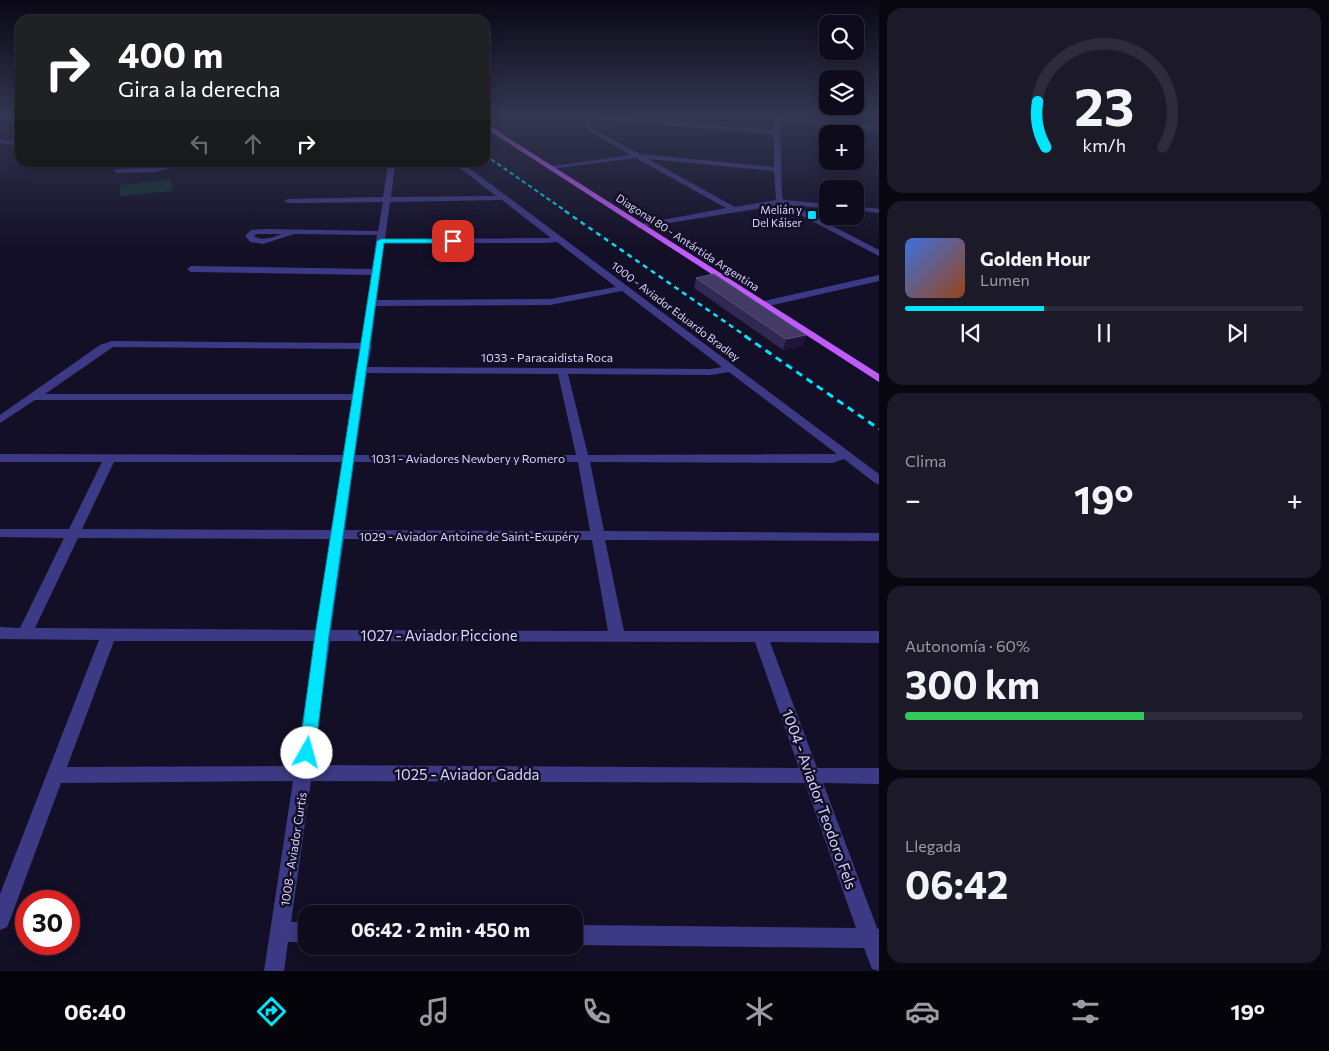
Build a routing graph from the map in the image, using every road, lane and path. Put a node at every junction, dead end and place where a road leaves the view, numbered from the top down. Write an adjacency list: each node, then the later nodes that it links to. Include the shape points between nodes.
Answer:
1 (538, 159): 9 (main road, Diagonal 80 - Antártida Argentina)
2 (613, 159): 9 (street)
3 (642, 159): 17 (street)
4 (672, 159): 10 (street)
5 (777, 159): 10 (street)
6 (170, 167): 11 (street)
7 (391, 167): 13 (street, 1008 - Aviador Curtis)
8 (462, 167): 12 (street, 1000 - Aviador Eduardo Bradley)
9 (552, 168): 20 (main road, Diagonal 80 - Antártida Argentina)
10 (777, 169): 15 (street)
11 (117, 171)
12 (504, 198): 13 (street); 23 (street, 1000 - Aviador Eduardo Bradley)
13 (387, 200): 14 (street); 22 (street, 1008 - Aviador Curtis)
14 (288, 201)
15 (781, 202): 16 (street); 17 (street); 24 (street)
16 (819, 205)
17 (733, 209): 20 (street)
18 (864, 209): 19 (street)
19 (879, 211)
20 (641, 226): 30 (main road, Diagonal 80 - Antártida Argentina)
21 (291, 233): 22 (street)
22 (381, 237): 23 (street); 26 (street, 1008 - Aviador Curtis)
23 (559, 239): 28 (street, 1000 - Aviador Eduardo Bradley)
24 (879, 253)
25 (191, 269): 26 (street)
26 (377, 272): 29 (street, 1008 - Aviador Curtis)
27 (879, 278): 30 (street)
28 (625, 288): 29 (street, via 544,303); 32 (street, 1000 - Aviador Eduardo Bradley)
29 (373, 303): 31 (street, 1008 - Aviador Curtis)
30 (764, 304): 35 (main road, Diagonal 80 - Antártida Argentina)
31 (366, 346): 33 (street, 1008 - Aviador Curtis); 36 (street, via 112,344)
32 (731, 368): 34 (street, 1033 - Paracaidista Roca, via 711,372); 39 (street, 1000 - Aviador Eduardo Bradley)
33 (363, 370): 34 (street, 1033 - Paracaidista Roca); 37 (street, 1008 - Aviador Curtis)
34 (562, 371): 43 (street)
35 (879, 379)
36 (34, 397): 37 (street); 38 (street)
37 (359, 397): 42 (street, 1008 - Aviador Curtis)
38 (0, 420)
39 (846, 455): 43 (street, 1031 - Aviadores Newbery y Romero, via 833,459); 44 (street, 1000 - Aviador Eduardo Bradley)
40 (110, 457): 41 (street, 1031 - Aviadores Newbery y Romero); 42 (street, 1031 - Aviadores Newbery y Romero); 46 (street)
41 (0, 458)
42 (350, 458): 43 (street, 1031 - Aviadores Newbery y Romero); 47 (street, 1008 - Aviador Curtis)
43 (584, 458): 48 (street)
44 (879, 480)
45 (0, 533): 46 (street, 1029 - Aviador Antoine de Saint-Exupéry)
46 (72, 534): 47 (street, 1029 - Aviador Antoine de Saint-Exupéry); 51 (street)
47 (338, 535): 48 (street, 1029 - Aviador Antoine de Saint-Exupéry); 53 (street, 1008 - Aviador Curtis)
48 (598, 537): 49 (street, 1029 - Aviador Antoine de Saint-Exupéry); 54 (street)
49 (879, 537)
50 (0, 633): 51 (street, 1027 - Aviador Piccione)
51 (24, 633): 52 (street, 1027 - Aviador Piccione)
52 (109, 635): 53 (street, 1027 - Aviador Piccione); 58 (street)
53 (322, 635): 54 (street, 1027 - Aviador Piccione); 57 (street, 1008 - Aviador Curtis)
54 (616, 636): 55 (street, 1027 - Aviador Piccione)
55 (760, 636): 56 (street, 1027 - Aviador Piccione); 59 (street, 1004 - Aviador Teodoro Fels)
56 (879, 637)
57 (304, 773): 58 (street, 1025 - Aviador Gadda); 59 (street, 1025 - Aviador Gadda); 62 (street, 1008 - Aviador Curtis)
58 (55, 775): 61 (street)
59 (812, 776): 60 (street, 1025 - Aviador Gadda); 65 (street, 1004 - Aviador Teodoro Fels)
60 (879, 776)
61 (0, 920)
62 (280, 932): 63 (street); 67 (street, 1008 - Aviador Curtis)
63 (298, 932)
64 (583, 935): 65 (street)
65 (875, 938): 66 (street, 1004 - Aviador Teodoro Fels)
66 (879, 962)
67 (274, 971)

